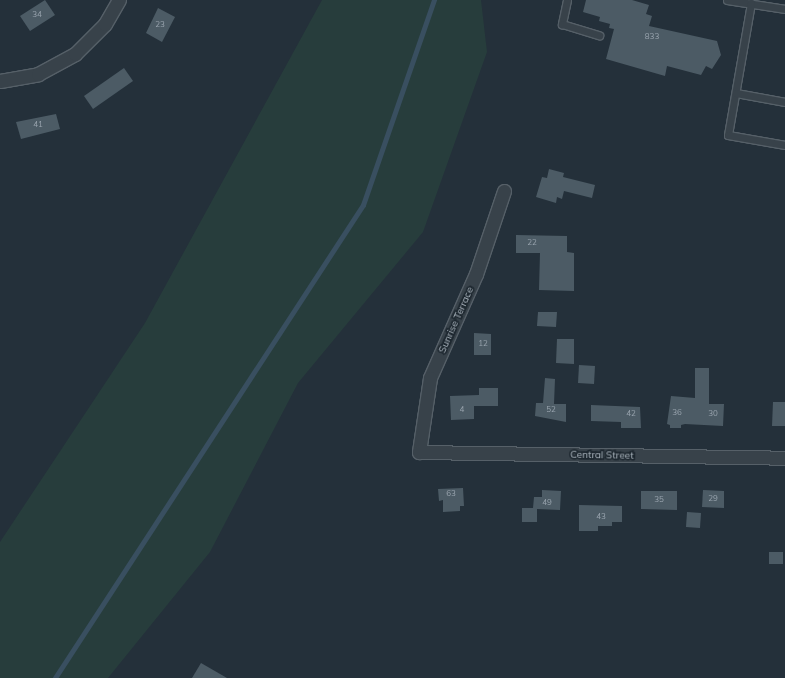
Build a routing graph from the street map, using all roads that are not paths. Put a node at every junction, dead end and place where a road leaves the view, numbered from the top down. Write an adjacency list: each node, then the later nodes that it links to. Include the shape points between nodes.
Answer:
1 (119, 0): 7 (street, via 105,24 75,54 38,74)
2 (567, 0): 6 (lane, via 562,24)
3 (727, 0): 4 (lane)
4 (751, 3): 5 (lane); 8 (lane)
5 (785, 9)
6 (599, 35)
7 (0, 81)
8 (736, 93): 9 (lane); 10 (lane, via 728,135)
9 (785, 102)
10 (785, 145)
11 (504, 191): 12 (street, Sunrise Terrace, via 476,274 430,378)
12 (419, 452): 13 (street, Central Street)
13 (785, 458)

